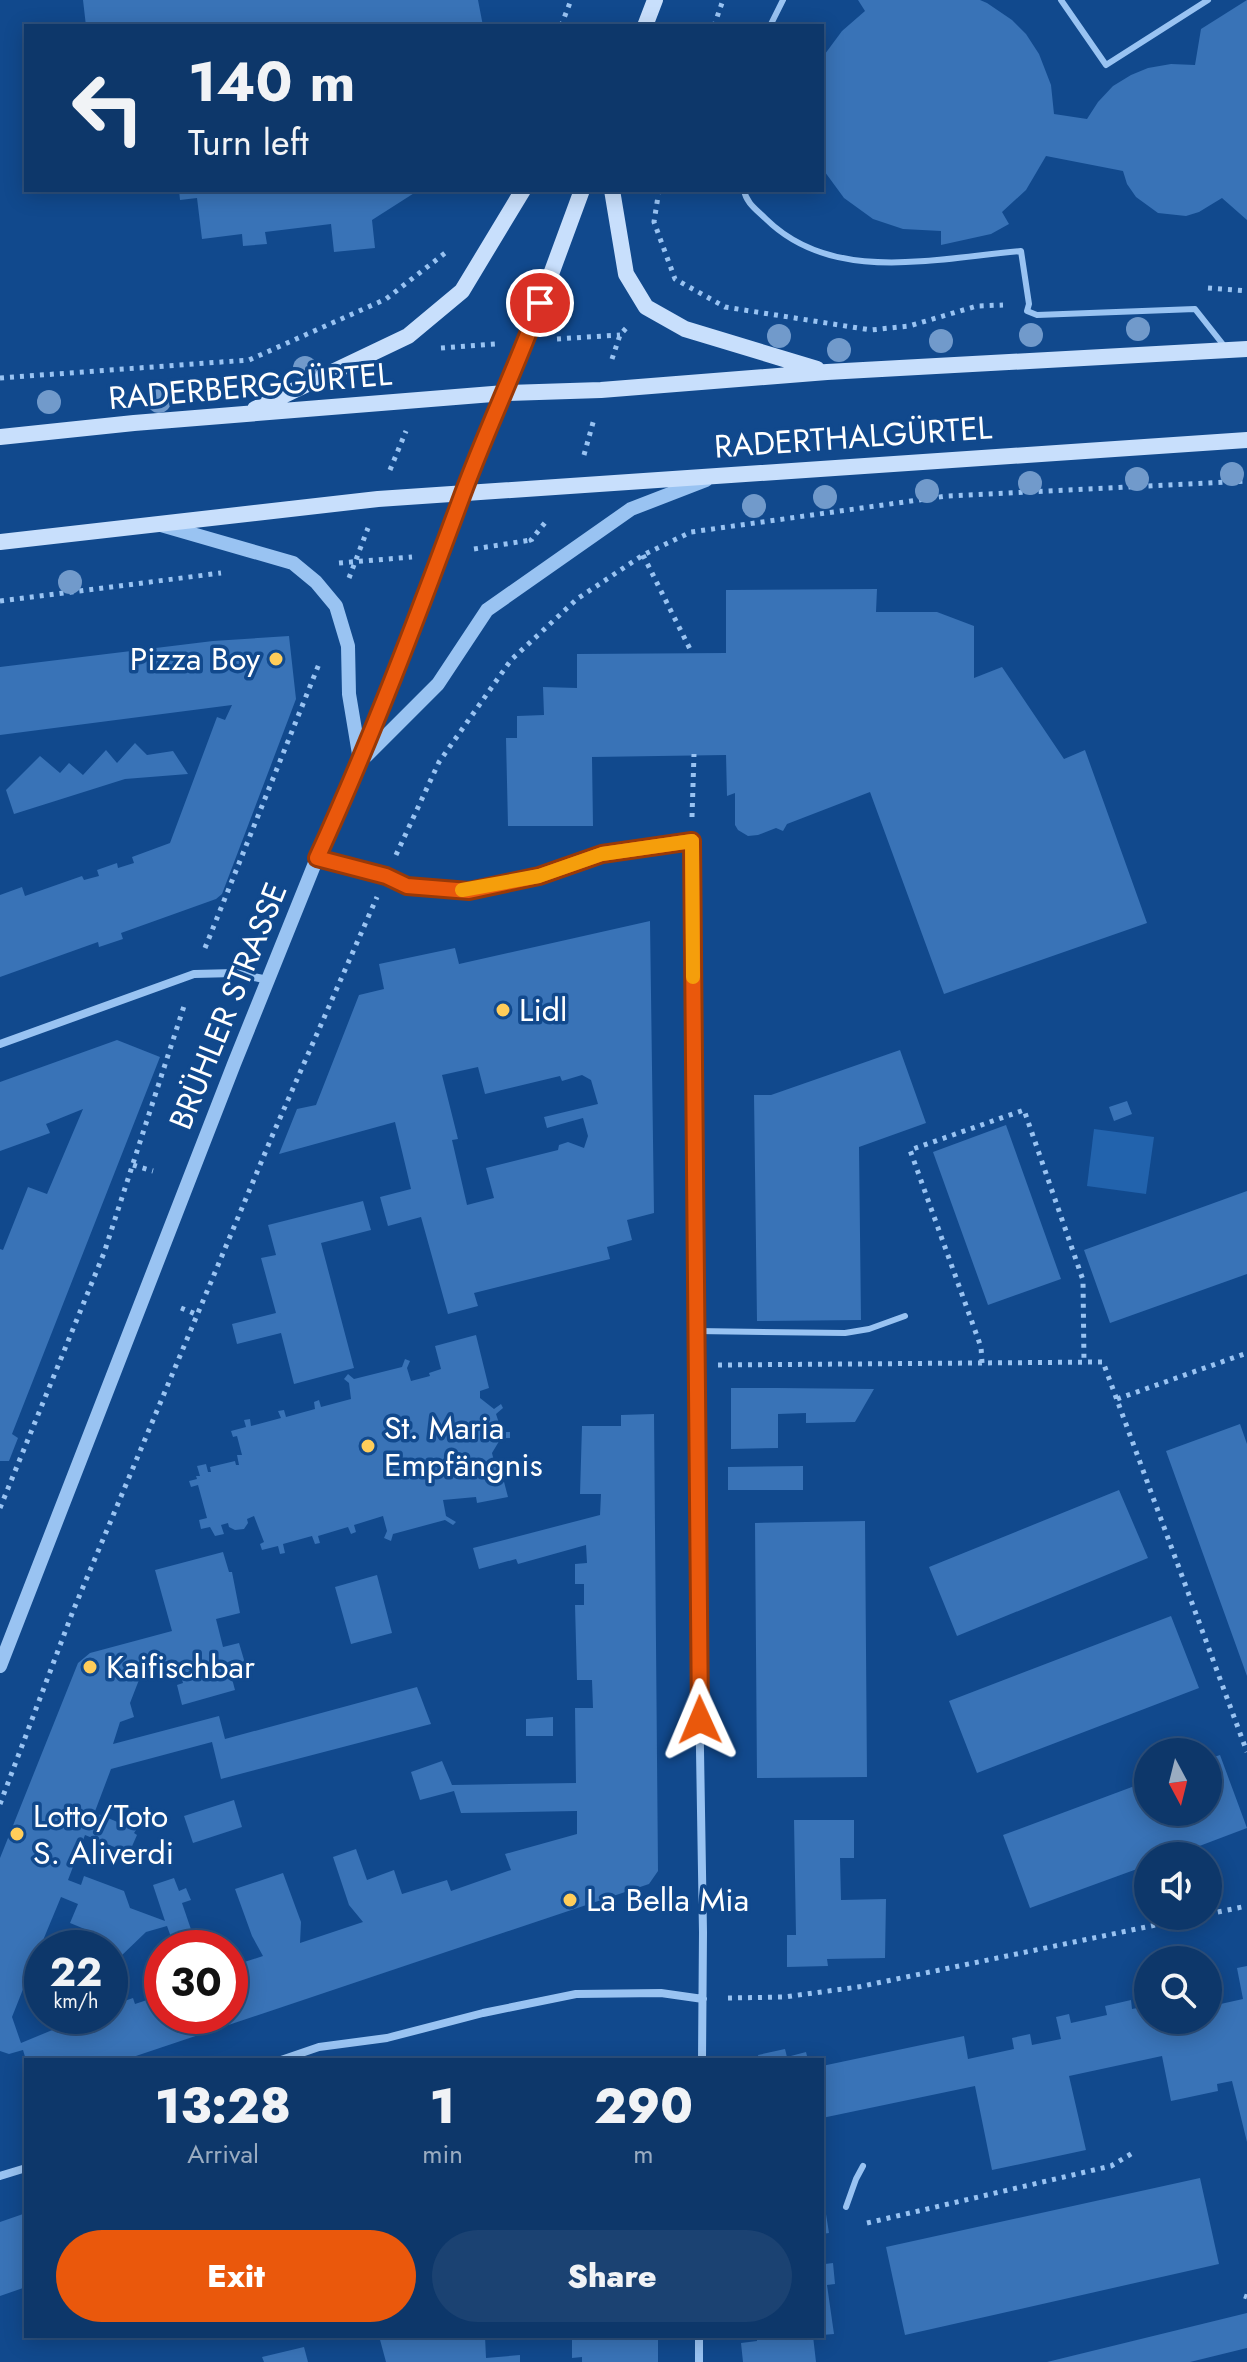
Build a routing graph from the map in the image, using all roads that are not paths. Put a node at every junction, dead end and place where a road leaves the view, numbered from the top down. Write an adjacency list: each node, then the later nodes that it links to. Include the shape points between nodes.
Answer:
1 (655, 0): 5 (main road)
2 (783, 0): 6 (lane)
3 (1061, 0): 4 (lane, via 1106,65)
4 (1208, 0)
5 (646, 24)
6 (771, 24)
7 (522, 192): 15 (main road, via 462,291 408,336)
8 (581, 192): 14 (main road, BRÜHLER STRASSE)
9 (612, 192): 13 (main road, via 626,274 646,307 685,329)
10 (744, 192): 12 (lane, via 780,232 819,253 877,264 1021,251 1027,311 1037,315 1195,309)
11 (1247, 349): 12 (main road, RADERTHALGÜRTEL)
12 (1228, 350): 13 (main road, RADERTHALGÜRTEL)
13 (827, 372): 14 (main road, RADERTHALGÜRTEL)
14 (505, 393): 15 (main road, RADERBERGGÜRTEL); 19 (main road, BRÜHLER STRASSE)
15 (245, 414): 16 (main road, RADERBERGGÜRTEL)
16 (0, 437)
17 (1247, 440): 18 (main road, RADERTHALGÜRTEL)
18 (723, 473): 19 (main road, RADERTHALGÜRTEL); 22 (street, via 631,509 487,610 438,684)
19 (463, 494): 20 (main road); 22 (street, BRÜHLER STRASSE)
20 (156, 524): 21 (main road); 22 (street, via 293,563 316,582 336,606 348,646)
21 (0, 542)
22 (360, 762): 24 (street, BRÜHLER STRASSE)
23 (692, 841): 24 (lane, via 602,854 539,876 469,891 407,886); 28 (street)
24 (317, 858): 25 (street, BRÜHLER STRASSE)
25 (269, 980): 26 (street, via 235,973 194,974); 29 (street, BRÜHLER STRASSE)
26 (0, 1044)
27 (905, 1316): 28 (lane, via 845,1333)
28 (697, 1331): 30 (street)
29 (0, 1666)
30 (703, 1999): 31 (street, via 661,1993 576,1994); 32 (street)
31 (287, 2058)
32 (702, 2058)
33 (863, 2166): 36 (lane)
34 (24, 2169): 35 (street)
35 (0, 2176)
36 (846, 2207)
37 (699, 2338): 38 (street)
38 (699, 2362)

